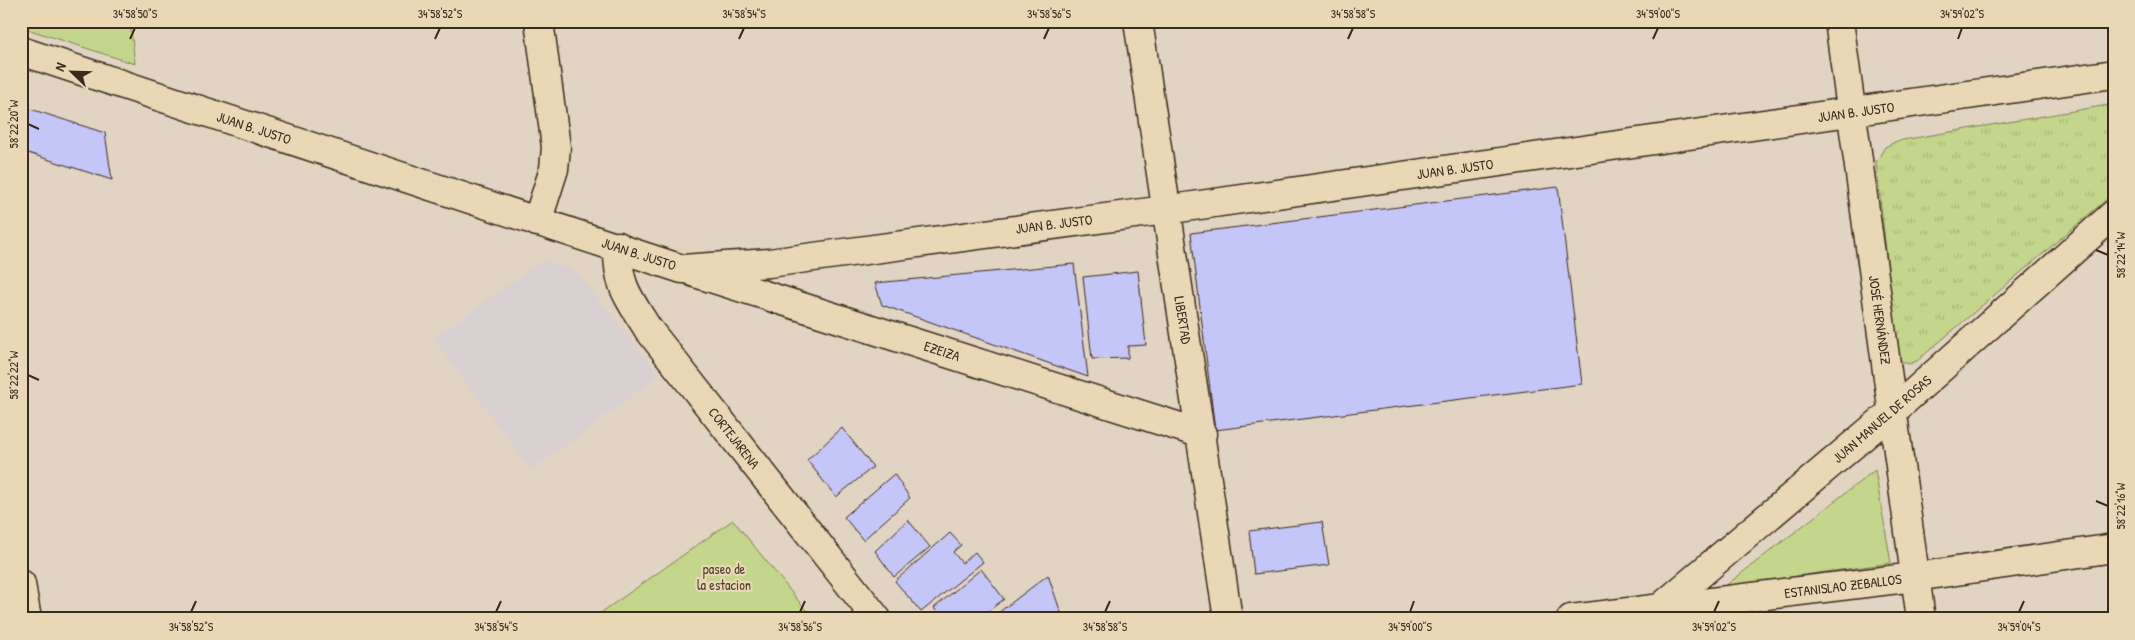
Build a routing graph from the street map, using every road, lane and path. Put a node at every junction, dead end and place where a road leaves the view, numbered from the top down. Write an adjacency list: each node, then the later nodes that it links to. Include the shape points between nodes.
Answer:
1 (538, 21): 9 (street, via 556,147 554,169)
2 (1138, 21): 7 (street, LIBERTAD)
3 (1839, 21): 6 (street, JOSÉ HERNÁNDEZ)
4 (21, 51): 9 (street, JUAN B. JUSTO)
5 (2114, 74): 6 (street, JUAN B. JUSTO)
6 (1852, 113): 7 (street, JUAN B. JUSTO); 12 (street, JOSÉ HERNÁNDEZ)
7 (1165, 210): 11 (street, JUAN B. JUSTO, via 769,263); 13 (street, LIBERTAD)
8 (2114, 214): 12 (street, JUAN MANUEL DE ROSAS)
9 (537, 222): 10 (street, JUAN B. JUSTO)
10 (618, 246): 11 (street, JUAN B. JUSTO); 19 (street, CORTEJARENA, via 622,288 648,329)
11 (682, 269): 13 (street, EZEIZA)
12 (1892, 412): 15 (street, JOSÉ HERNÁNDEZ); 17 (street, JUAN MANUEL DE ROSAS)
13 (1202, 434): 20 (street, LIBERTAD)
14 (2114, 548): 15 (street, ESTANISLAO ZEBALLOS)
15 (1915, 577): 17 (street, ESTANISLAO ZEBALLOS); 22 (street, JOSÉ HERNÁNDEZ)
16 (21, 584): 18 (street)
17 (1652, 614): 21 (street, ESTANISLAO ZEBALLOS)
18 (27, 619)
19 (876, 619)
20 (1228, 619)
21 (1571, 619)
22 (1921, 619)

